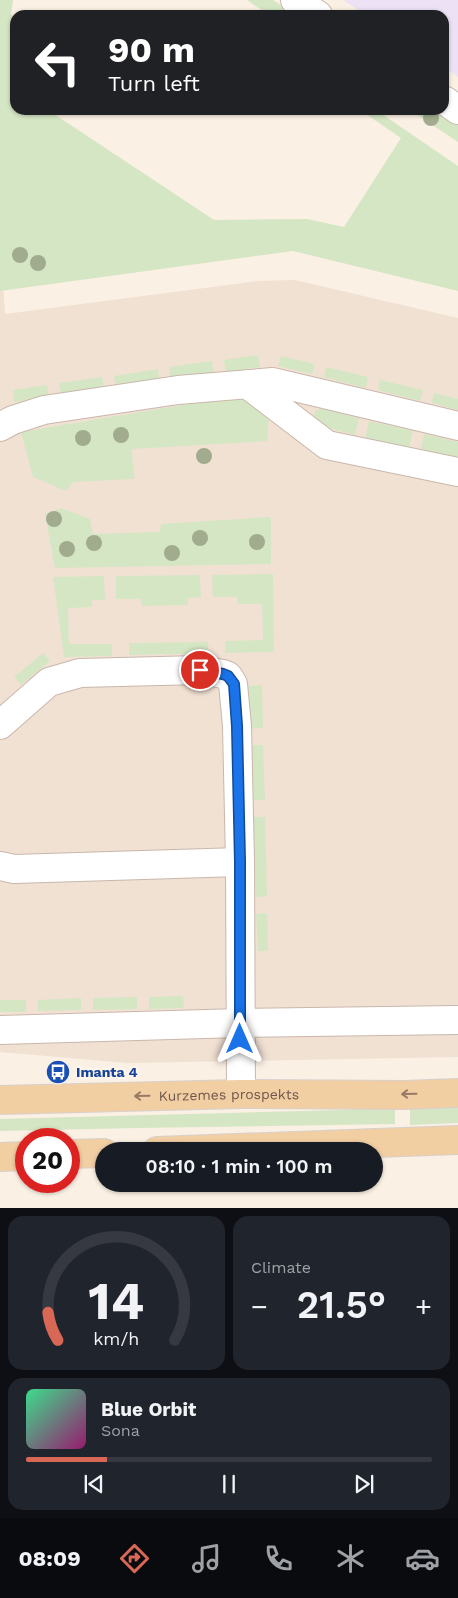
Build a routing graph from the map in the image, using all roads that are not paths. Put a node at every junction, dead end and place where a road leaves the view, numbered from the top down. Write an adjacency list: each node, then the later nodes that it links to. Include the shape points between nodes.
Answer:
1 (296, 0): 2 (street)
2 (311, 10)
3 (247, 384): 4 (street, via 273,382); 5 (street, via 178,390 44,410); 6 (street, via 327,445)
4 (458, 426)
5 (0, 427)
6 (458, 472)
7 (0, 725): 8 (street, via 49,682 80,674 200,670 228,676 234,684 237,726)
8 (240, 862): 9 (street, via 14,869); 11 (street)
9 (0, 866)
10 (458, 1020): 11 (street)
11 (240, 1024): 12 (street); 14 (street)
12 (0, 1030)
13 (458, 1093): 14 (main road, Kurzemes prospekts, one-way to 14)
14 (241, 1094): 16 (main road, Kurzemes prospekts, one-way to 16)
15 (0, 1096): 16 (street)
16 (34, 1098): 17 (main road, Kurzemes prospekts)
17 (0, 1100)
18 (458, 1140): 19 (main road)
19 (383, 1143)
20 (95, 1153): 21 (main road)
21 (80, 1154)
22 (15, 1156): 23 (main road)
23 (0, 1157)

